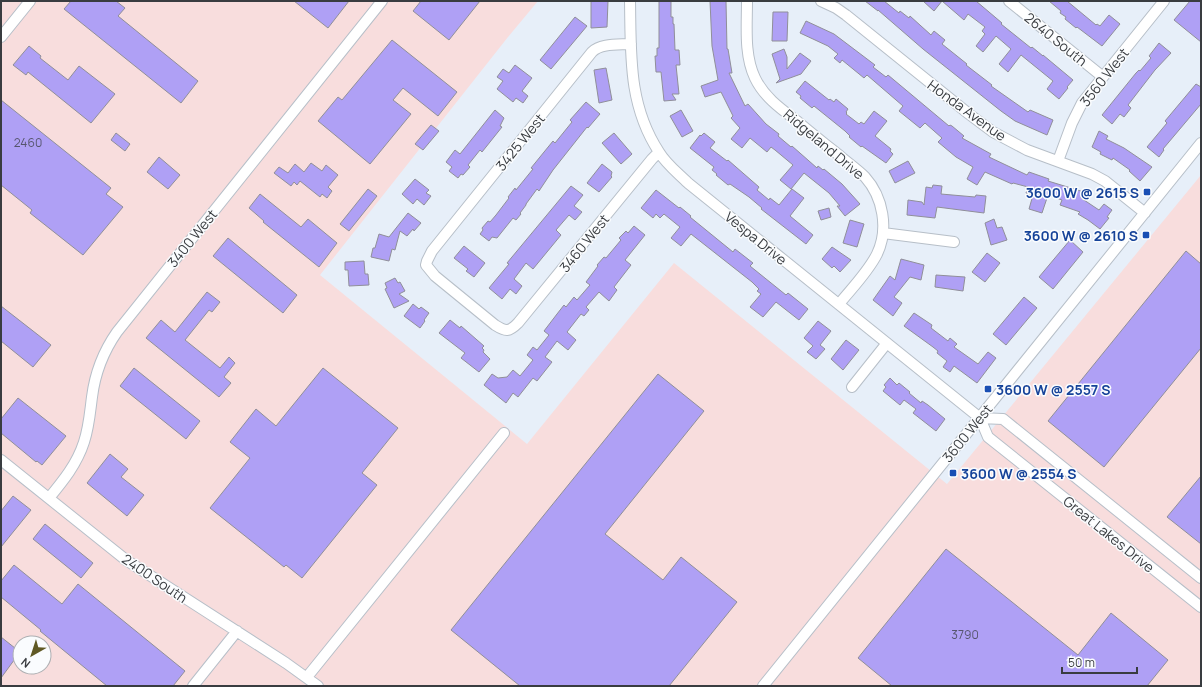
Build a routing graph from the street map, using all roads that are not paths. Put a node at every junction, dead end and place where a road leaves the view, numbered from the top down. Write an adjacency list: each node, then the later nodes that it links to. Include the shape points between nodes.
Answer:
1 (30, 1): 8 (street)
2 (382, 1): 24 (street, 3400 West, via 116,332 99,366 84,442 73,466)
3 (630, 1): 9 (street, Vespa Drive)
4 (747, 1): 15 (street, Ridgeland Drive, via 749,62 756,80 776,104 866,178 881,207)
5 (821, 1): 13 (street, Honda Avenue, via 846,15 993,132 1028,150)
6 (1009, 1): 10 (street, 2640 South)
7 (1164, 1): 10 (street, 3560 West)
8 (1, 37)
9 (631, 44): 12 (street, Vespa Drive, via 632,75 637,104); 18 (street, 3425 West, via 604,46 592,52 432,251 427,261 426,265 435,276 496,325)
10 (1103, 77): 13 (street, 3560 West, via 1076,113)
11 (1201, 143): 14 (street, 3600 West)
12 (659, 152): 17 (street, Vespa Drive, via 670,167 688,183); 18 (street, 3460 West, via 518,323)
13 (1058, 161): 14 (street, Honda Avenue, via 1098,177)
14 (1145, 213): 21 (street, 3600 West)
15 (883, 233): 16 (street); 17 (street, Ridgeland Drive, via 878,252 872,262)
16 (954, 242)
17 (839, 304): 19 (street, Vespa Drive)
18 (508, 331)
19 (888, 343): 20 (street); 21 (street, Vespa Drive)
20 (852, 387)
21 (980, 418): 25 (street, Great Lakes Drive, via 1003,419); 26 (street, Great Lakes Drive, via 988,437); 31 (street, 3600 West)
22 (504, 434): 28 (street)
23 (1, 460): 24 (street, 2400 South)
24 (49, 498): 27 (street, 2400 South, via 132,564)
25 (1201, 578)
26 (1201, 608)
27 (237, 631): 28 (street, 2400 South); 29 (street)
28 (307, 678): 30 (street, 2400 South)
29 (193, 686)
30 (318, 686)
31 (763, 686)

